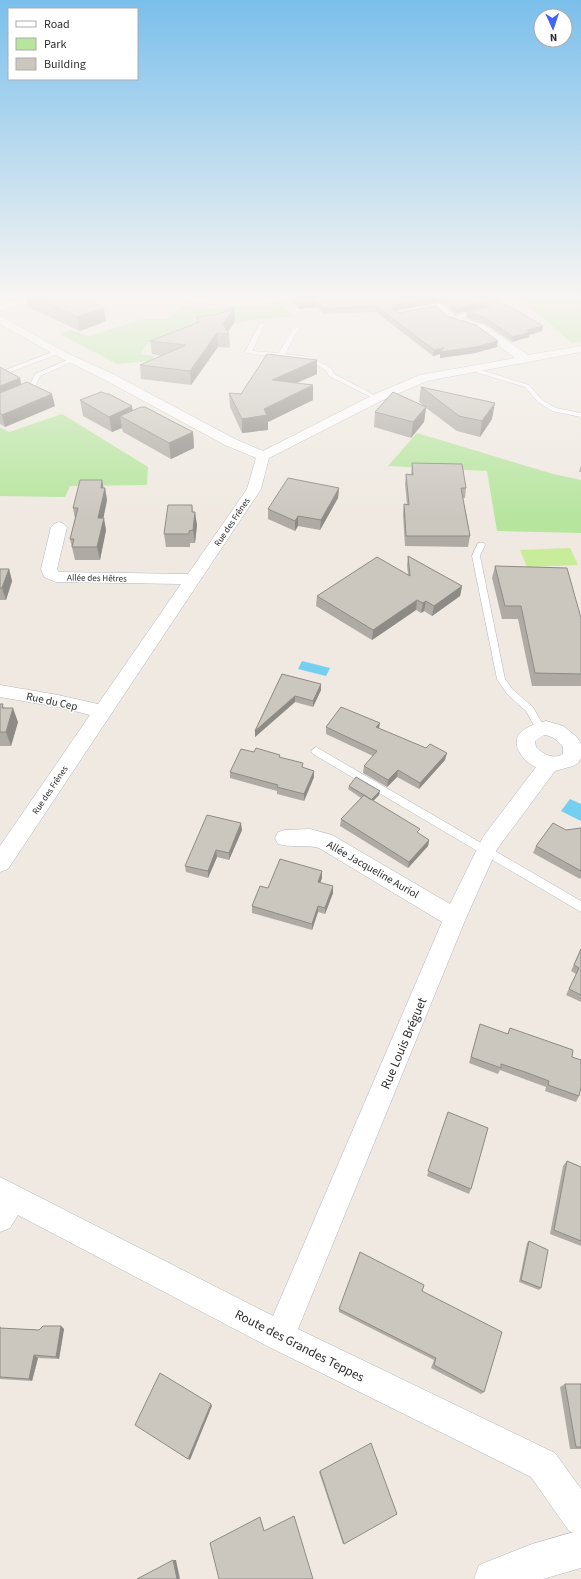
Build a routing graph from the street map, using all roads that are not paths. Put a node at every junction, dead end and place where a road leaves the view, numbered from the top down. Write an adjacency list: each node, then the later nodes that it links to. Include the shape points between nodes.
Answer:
1 (47, 371): 7 (lane, via 37,375 31,390)
2 (95, 371): 9 (street, via 230,442)
3 (329, 371): 6 (lane, via 330,375)
4 (463, 371): 6 (street, via 424,378)
5 (477, 371): 8 (lane, via 527,386 540,401 554,410)
6 (377, 398): 9 (street)
7 (0, 403)
8 (581, 415)
9 (263, 456): 12 (street, Rue des Frênes, via 254,489)
10 (59, 526): 12 (street, Allée des Hêtres, via 48,569 50,574 56,577)
11 (482, 545): 15 (lane, via 476,556 501,679 510,692 530,709)
12 (193, 579): 14 (street, Rue des Frênes)
13 (0, 691): 14 (street, Rue du Cep)
14 (103, 712): 20 (street, Rue des Frênes)
15 (540, 729): 17 (street, via 528,736 525,741 526,747 535,758); 17 (street, via 561,732 574,747 571,757)
16 (316, 751): 19 (lane)
17 (550, 764): 19 (street, Rue Louis Bréguet)
18 (285, 838): 22 (street, Allée Jacqueline Auriol, via 310,837 325,841)
19 (486, 850): 21 (lane); 22 (street, Rue Louis Bréguet)
20 (0, 863)
21 (581, 907)
22 (455, 918): 24 (street, Rue Louis Bréguet)
23 (4, 1202): 24 (street, Route des Grandes Teppes)
24 (280, 1336): 25 (street, Route des Grandes Teppes, via 543,1465)
25 (581, 1519)
26 (581, 1549): 27 (main road, via 532,1563)
27 (493, 1579)

